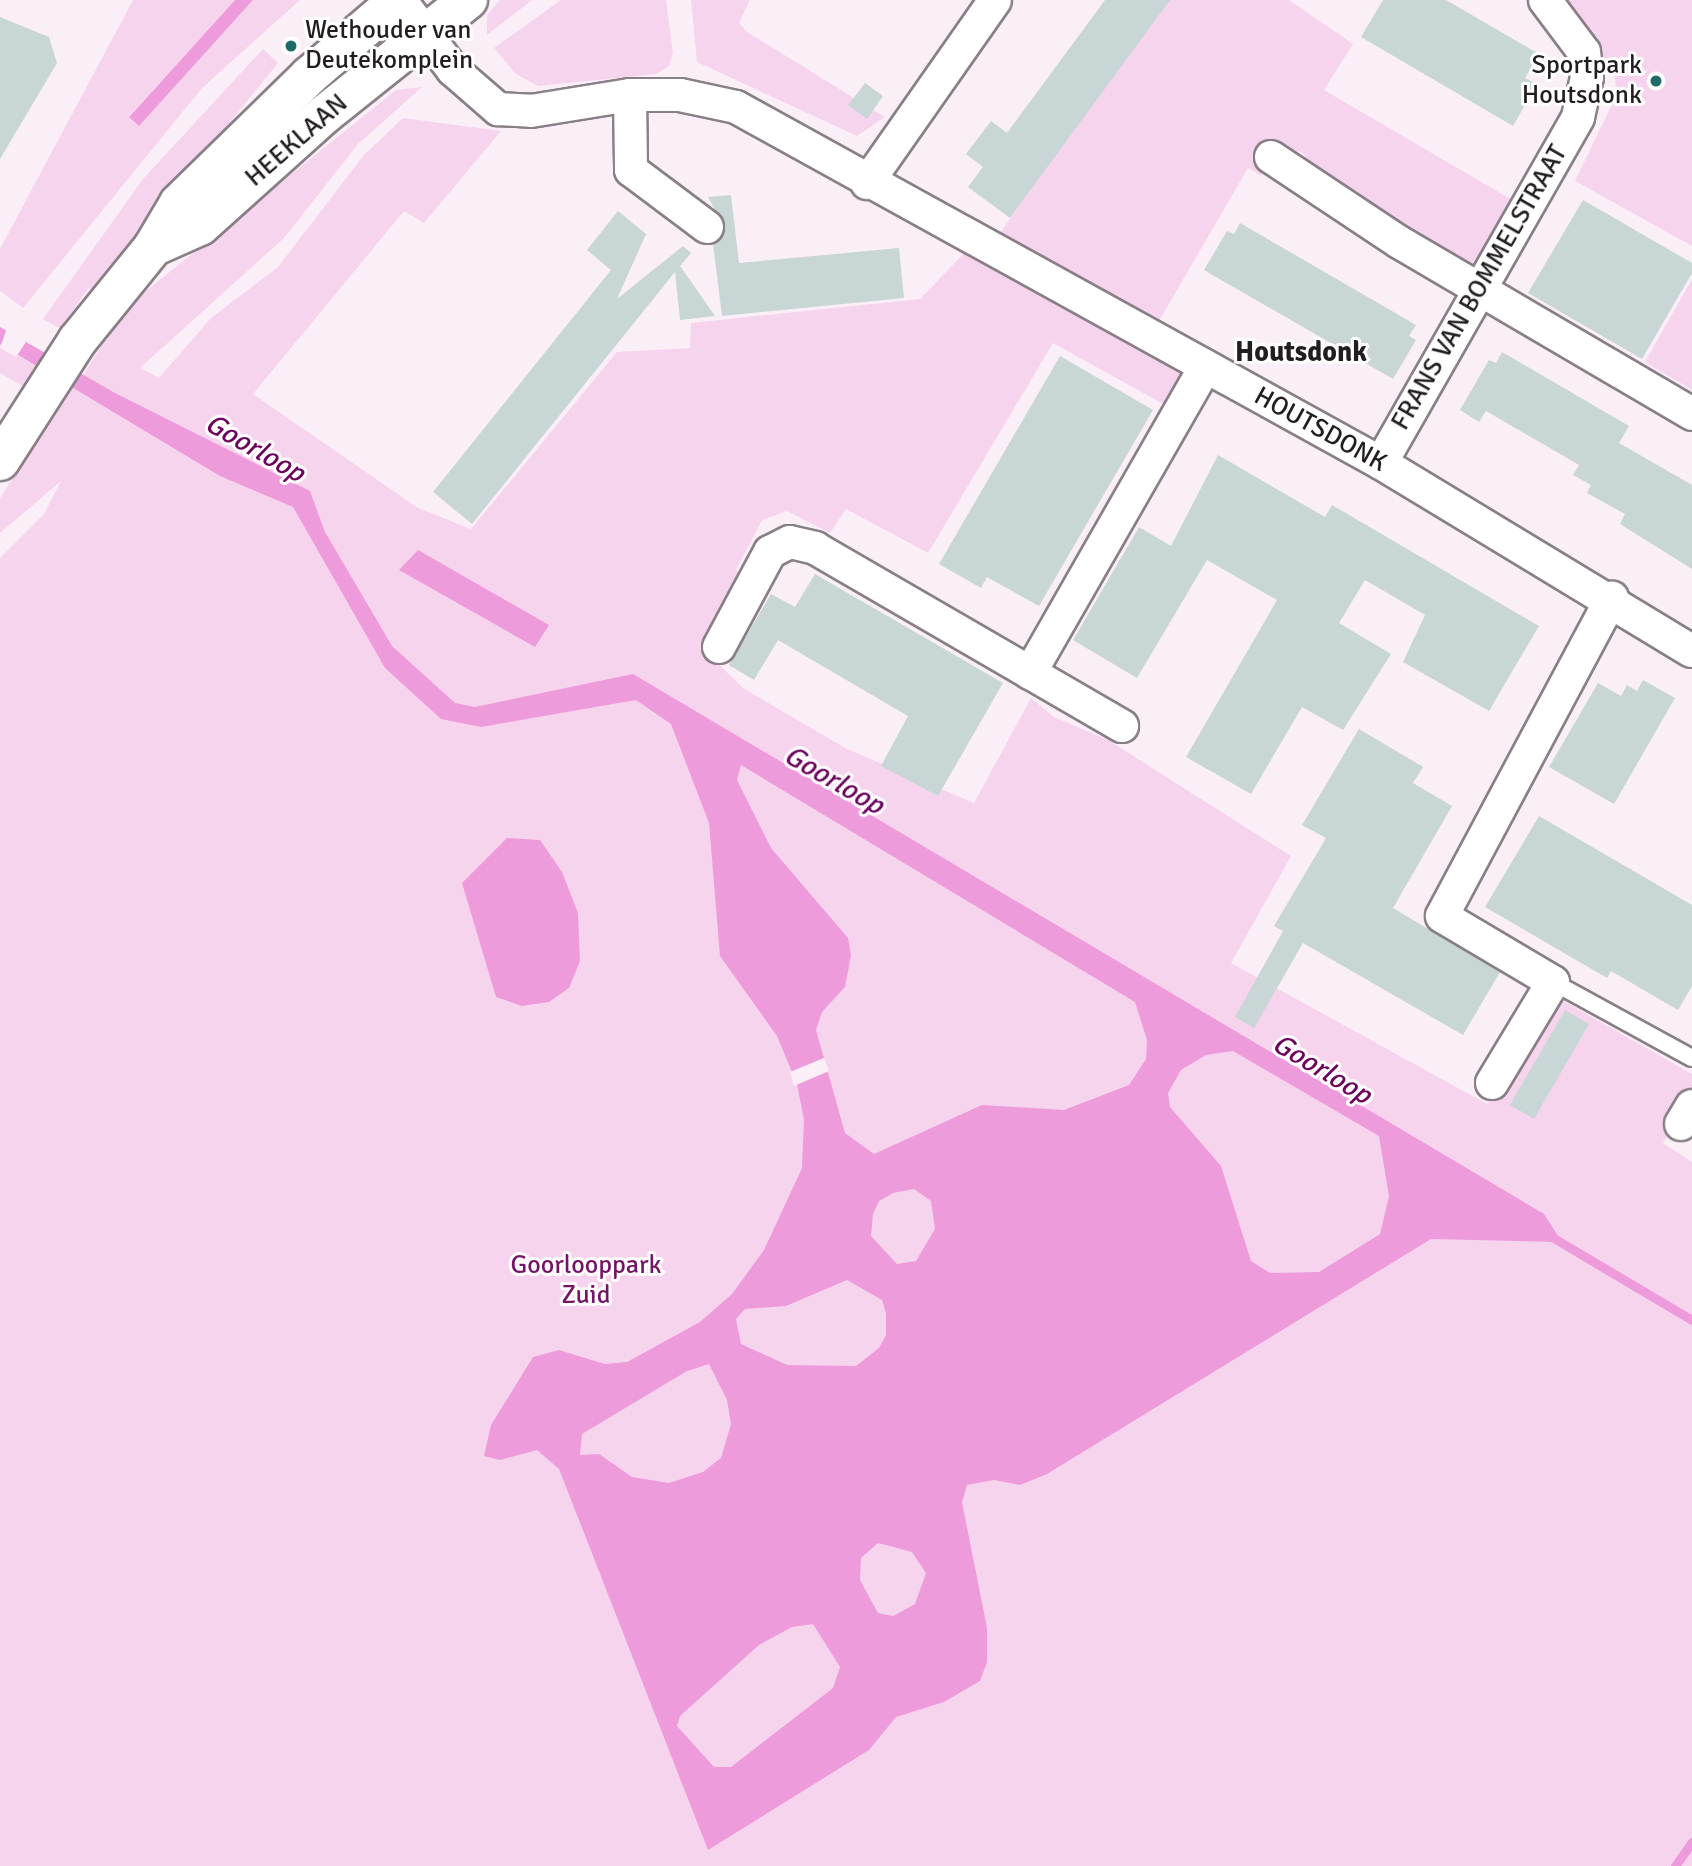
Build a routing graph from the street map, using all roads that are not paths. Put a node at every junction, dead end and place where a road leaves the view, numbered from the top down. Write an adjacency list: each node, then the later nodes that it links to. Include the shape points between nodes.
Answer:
1 (399, 0): 5 (street); 10 (main road, HEEKLAAN, via 309,76 179,203)
2 (468, 0): 5 (main road, HEEKLAAN)
3 (995, 0): 8 (street)
4 (1545, 0): 11 (street, FRANS VAN BOMMELSTRAAT, via 1584,52 1587,77 1578,117)
5 (430, 34): 6 (street, via 453,70 498,108 531,111); 10 (main road, HEEKLAAN, via 325,114 200,226)
6 (630, 95): 8 (street, via 680,95 736,107); 9 (street, via 631,170)
7 (1271, 157): 11 (street, via 1399,242)
8 (867, 183): 12 (street, HOUTSDONK)
9 (707, 227)
10 (153, 247): 14 (main road, HEEKLAAN, via 77,341)
11 (1481, 287): 13 (street); 15 (street, FRANS VAN BOMMELSTRAAT)
12 (1205, 368): 15 (street, HOUTSDONK); 19 (street)
13 (1692, 414)
14 (0, 461)
15 (1381, 463): 16 (street, HOUTSDONK)
16 (1612, 598): 18 (street, HOUTSDONK); 21 (street, via 1442,916)
17 (719, 647): 19 (street, via 770,552 790,542 815,548)
18 (1692, 651)
19 (1030, 673): 20 (street)
20 (1122, 726)
21 (1553, 982): 22 (lane); 23 (street)
22 (1692, 1058)
23 (1492, 1083)

